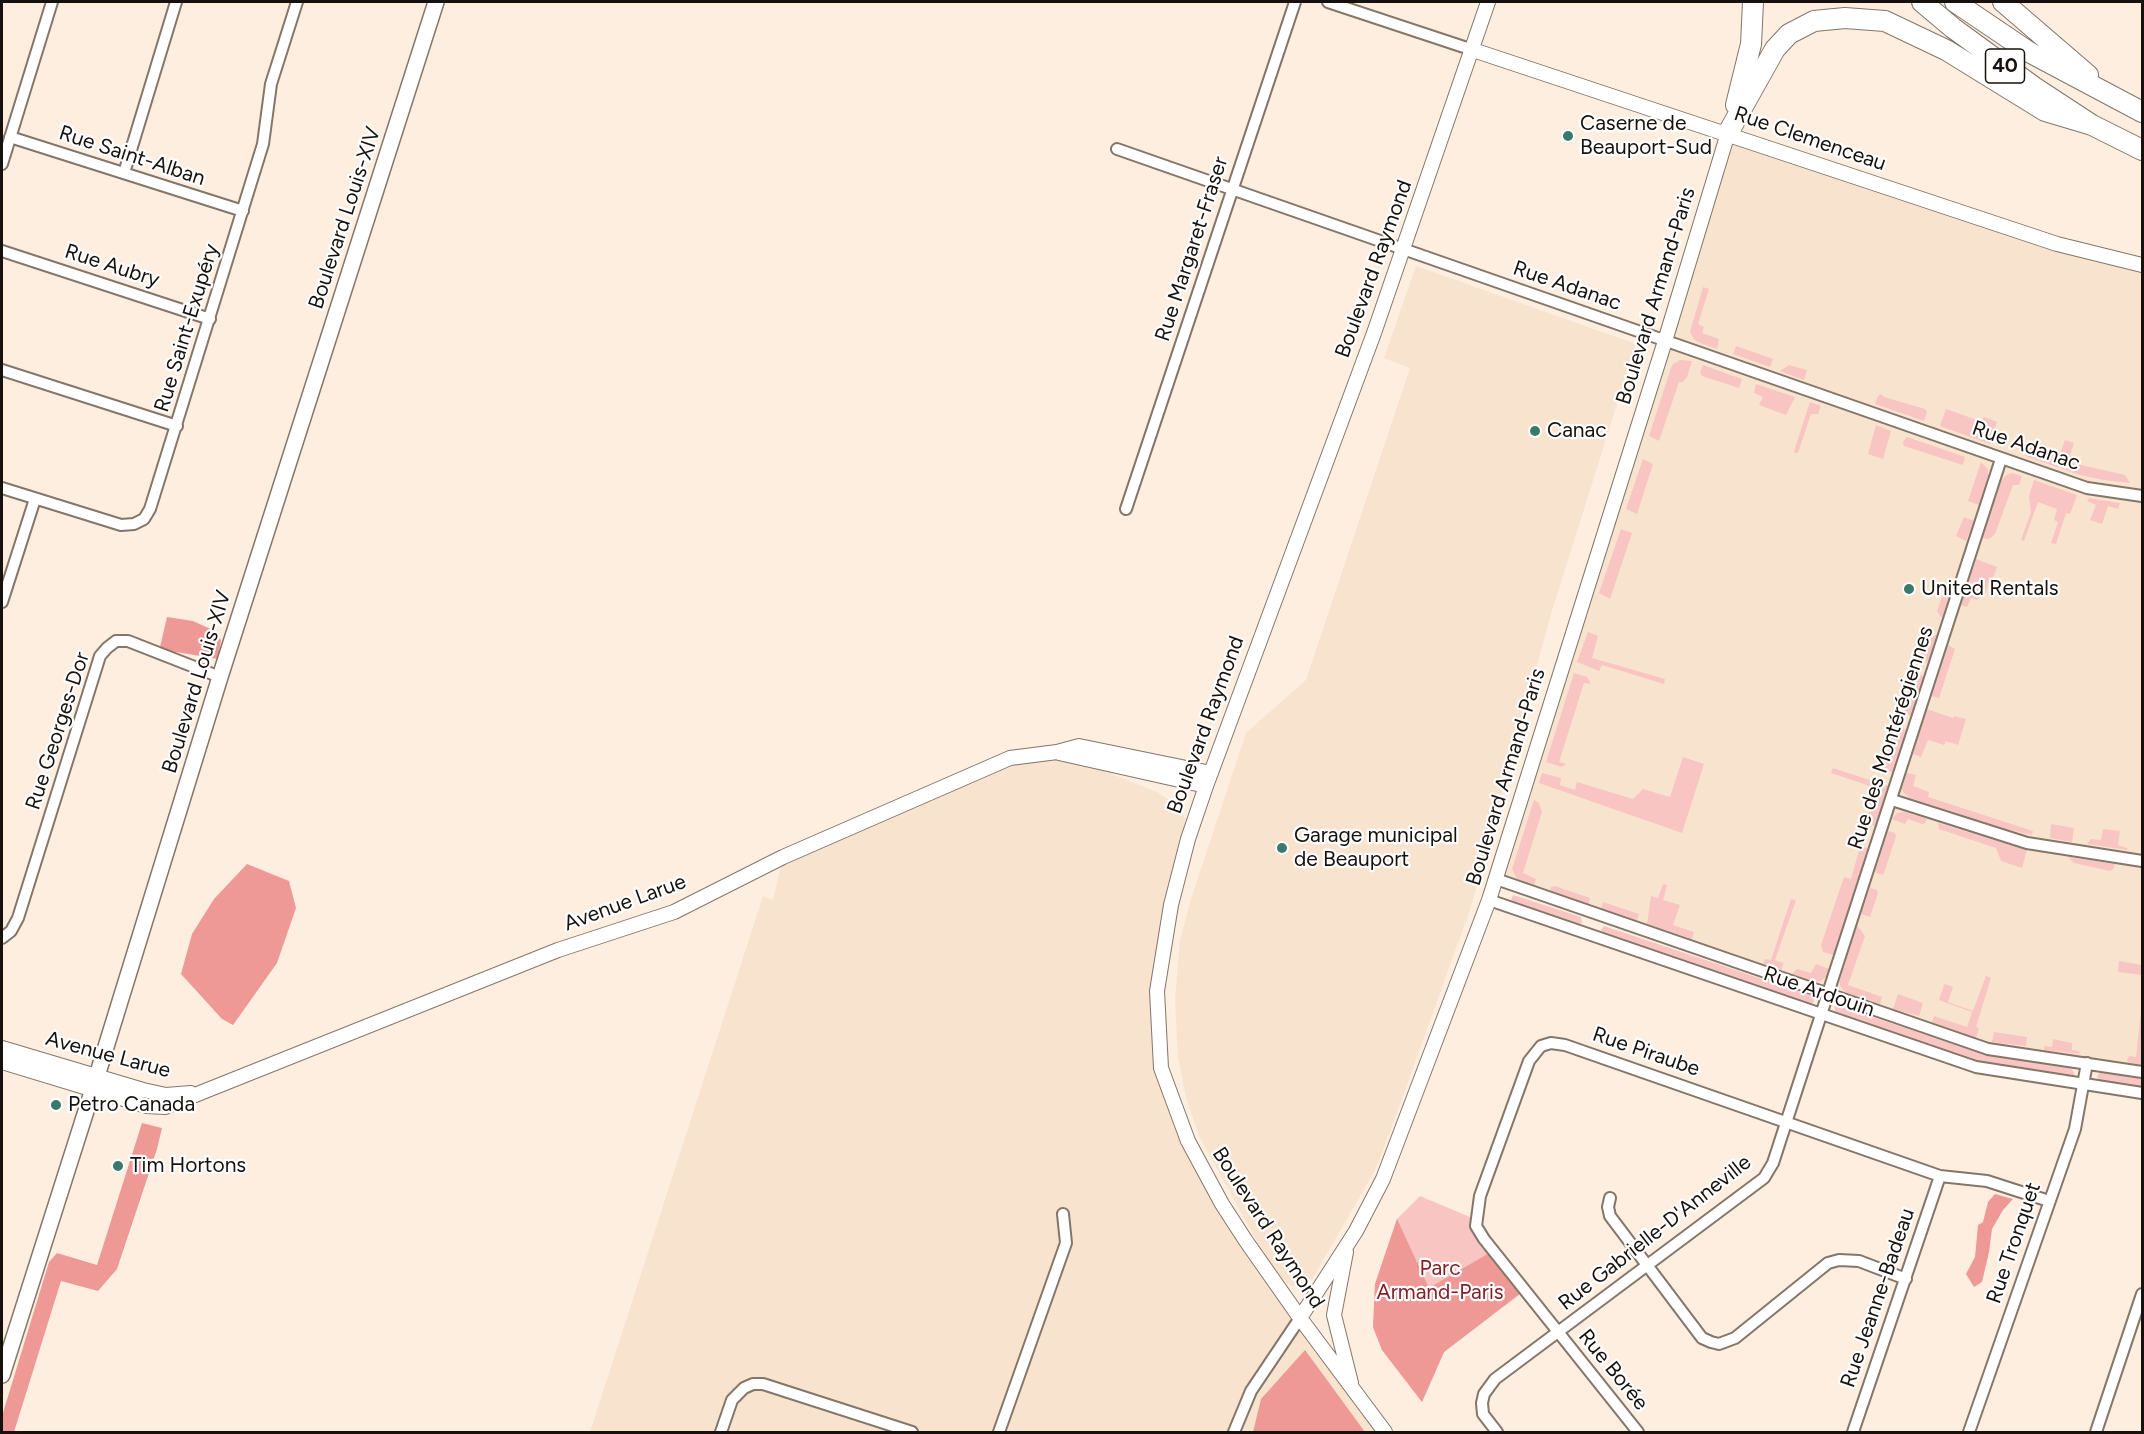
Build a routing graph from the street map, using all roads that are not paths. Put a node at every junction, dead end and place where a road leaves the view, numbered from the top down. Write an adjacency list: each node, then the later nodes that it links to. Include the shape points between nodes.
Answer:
1 (52, 2): 17 (street)
2 (176, 2): 21 (street)
3 (297, 2): 23 (street, Rue Saint-Exupéry, via 270,84 263,144)
4 (436, 2): 37 (main road, Boulevard Louis-XIV)
5 (1295, 2): 22 (street, Rue Margaret-Fraser)
6 (1328, 2): 12 (street, Rue Clemenceau)
7 (1488, 2): 12 (street, Boulevard Raymond)
8 (1753, 2): 16 (highway, via 1751,44)
9 (1922, 2): 15 (highway, 40, via 2034,87)
10 (1955, 2): 13 (highway, 40, via 2029,52)
11 (2002, 2): 13 (highway)
12 (1473, 50): 16 (street, Rue Clemenceau); 24 (street, Boulevard Raymond)
13 (2119, 102): 14 (highway, 40)
14 (2142, 112)
15 (2092, 125): 16 (highway, via 2046,111 1946,50 1885,21 1845,18 1814,21 1789,34 1775,48); 19 (highway, 40)
16 (1728, 133): 26 (street, Rue Clemenceau, via 2057,244); 28 (street, Boulevard Armand-Paris)
17 (10, 137): 20 (street); 21 (street, Rue Saint-Alban)
18 (1117, 149): 22 (street, Rue Adanac)
19 (2142, 150)
20 (2, 164)
21 (124, 173): 23 (street, Rue Saint-Alban)
22 (1232, 189): 24 (street, Rue Adanac); 35 (street, Rue Margaret-Fraser)
23 (243, 211): 27 (street, Rue Saint-Exupéry)
24 (1404, 250): 28 (street, Rue Adanac); 39 (street, Boulevard Raymond)
25 (2, 251): 27 (street, Rue Aubry)
26 (2142, 265)
27 (210, 319): 30 (street, Rue Saint-Exupéry)
28 (1665, 341): 31 (street, Rue Adanac); 43 (street, Boulevard Armand-Paris)
29 (2, 370): 30 (street)
30 (177, 426): 34 (street, Rue Saint-Exupéry, via 144,519 122,525)
31 (2001, 459): 33 (street, Rue Adanac, via 2087,488); 41 (street, Rue des Montérégiennes)
32 (2, 488): 34 (street, Rue Saint-Exupéry)
33 (2142, 496)
34 (35, 499): 36 (street)
35 (1126, 509)
36 (2, 602)
37 (220, 677): 45 (street, Rue Georges-Dor, via 128,640 116,641 100,656 18,918); 52 (main road, Boulevard Louis-XIV)
38 (1057, 752): 39 (street, Avenue Larue, via 1079,746); 40 (street, Avenue Larue); 52 (street, Avenue Larue, via 1010,758 783,857 674,912 558,950 205,1092 166,1095)
39 (1210, 773): 40 (street, Boulevard Raymond)
40 (1206, 786): 64 (street, Boulevard Raymond, via 1169,915 1157,991 1161,1068 1188,1141 1246,1241)
41 (1892, 801): 42 (street, via 2027,843); 46 (street, Rue des Montérégiennes)
42 (2142, 861)
43 (1496, 879): 44 (street, Boulevard Armand-Paris); 46 (street, Rue Ardouin)
44 (1489, 900): 47 (street, Rue Ardouin); 60 (street, Boulevard Armand-Paris, via 1394,1153)
45 (2, 938)
46 (1828, 994): 47 (street, Rue Gabrielle-D'Anneville); 50 (street, Rue Ardouin, via 1988,1049)
47 (1822, 1014): 53 (street, Rue Ardouin, via 1976,1067); 55 (street, Rue Gabrielle-D'Anneville)
48 (2, 1048): 52 (street, Avenue Larue)
49 (2, 1062): 52 (street, Avenue Larue)
50 (2086, 1064): 51 (street, Rue Ardouin); 53 (street, Rue Tronquet)
51 (2142, 1072)
52 (95, 1082): 66 (main road, Boulevard Louis-XIV)
53 (2084, 1084): 54 (street, Rue Ardouin); 58 (street, Rue Tronquet, via 2075,1129)
54 (2142, 1093)
55 (1787, 1122): 56 (street, Rue Piraube); 61 (street, Rue Gabrielle-D'Anneville, via 1764,1178); 65 (street, Rue Piraube, via 1565,1045 1541,1046 1529,1061 1484,1185 1476,1226)
56 (1940, 1176): 58 (street, Rue Piraube, via 1987,1181); 62 (street, Rue Jeanne-Badeau)
57 (1610, 1198): 61 (street, via 1610,1216)
58 (2049, 1201): 76 (street, Rue Tronquet)
59 (1063, 1214): 70 (street, via 1066,1244)
60 (1348, 1245): 64 (street, Boulevard Armand-Paris); 67 (street, via 1334,1315)
61 (1647, 1265): 62 (street, via 1702,1338 1719,1344 1735,1338 1828,1263 1859,1261); 65 (street, Rue Gabrielle-D'Anneville)
62 (1906, 1279): 75 (street, Rue Jeanne-Badeau)
63 (2142, 1294): 77 (street)
64 (1300, 1318): 67 (street, Boulevard Raymond); 71 (street, Boulevard Armand-Paris, via 1251,1391)
65 (1558, 1333): 73 (street, Rue Gabrielle-D'Anneville, via 1496,1379 1484,1394 1483,1414); 74 (street, Rue Borée)
66 (2, 1375)
67 (1353, 1391): 72 (street, Boulevard Raymond)
68 (721, 1432): 69 (street, via 732,1400 744,1388 763,1384)
69 (912, 1432)
70 (999, 1432)
71 (1234, 1432)
72 (1385, 1432)
73 (1497, 1432)
74 (1638, 1432)
75 (1852, 1432)
76 (1969, 1432)
77 (2096, 1432)

